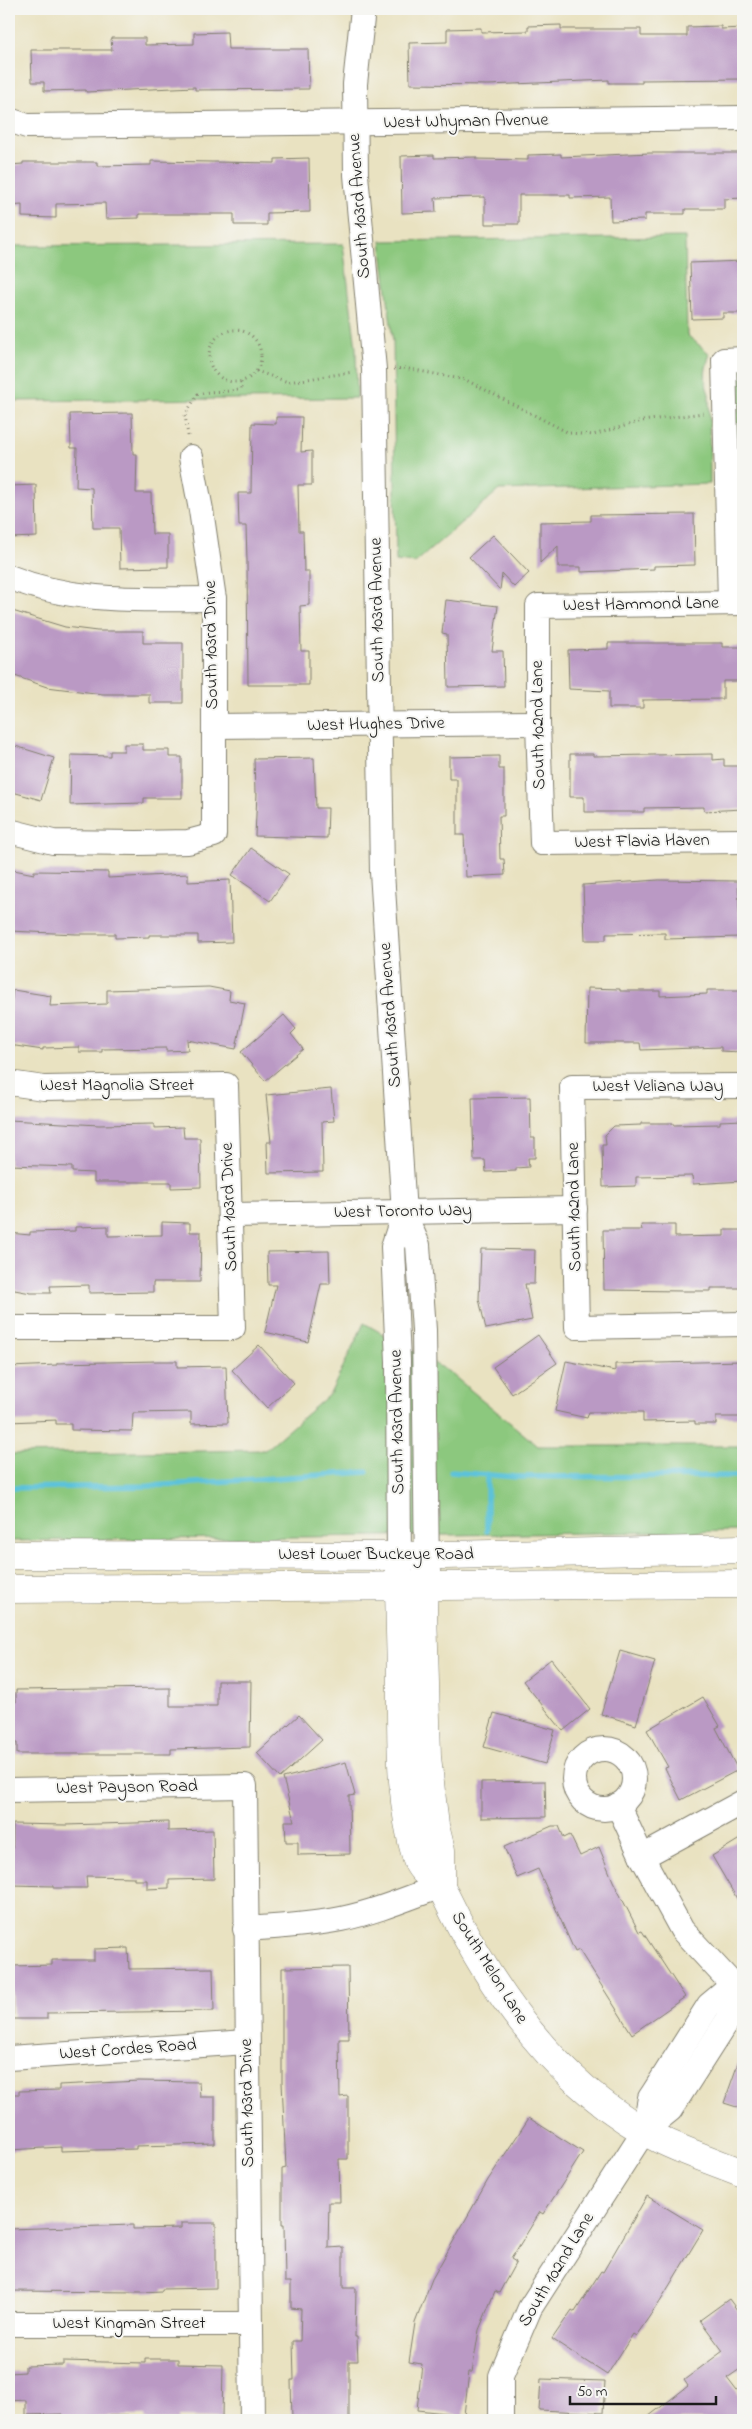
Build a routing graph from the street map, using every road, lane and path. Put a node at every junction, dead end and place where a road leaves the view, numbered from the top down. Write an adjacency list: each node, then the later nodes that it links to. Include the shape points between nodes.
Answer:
1 (363, 9): 4 (street, South 103rd Avenue)
2 (743, 118): 4 (street, West Whyman Avenue)
3 (9, 120): 4 (street, West Whyman Avenue, via 27,126)
4 (354, 123): 6 (street, South 103rd Avenue)
5 (733, 359): 9 (street)
6 (374, 369): 7 (path, via 288,382); 9 (path, via 404,368 466,380 569,433 593,435 642,421 706,412); 16 (street, South 103rd Avenue)
7 (256, 372): 8 (path); 8 (path, via 261,354 256,340 249,333 233,330 218,336 209,352 211,366 225,380)
8 (241, 382): 10 (path, via 241,389 233,392 213,390 198,394 186,416)
9 (725, 414): 13 (street)
10 (191, 456): 12 (street, South 103rd Drive)
11 (9, 577): 12 (street, via 34,587 92,598)
12 (214, 599): 17 (street, South 103rd Drive)
13 (736, 603): 14 (street, West Hammond Lane)
14 (538, 606): 15 (street, South 102nd Lane)
15 (538, 723): 16 (street, West Hughes Drive); 20 (street, South 102nd Lane)
16 (380, 725): 17 (street, West Hughes Drive); 26 (street, South 103rd Avenue, via 382,872)
17 (214, 726): 18 (street, South 103rd Drive, via 214,835 180,842 53,842)
18 (9, 830)
19 (743, 841): 20 (street, West Flavia Haven)
20 (542, 844)
21 (9, 1083): 22 (street, West Magnolia Street, via 44,1088)
22 (226, 1085): 27 (street, South 103rd Drive)
23 (743, 1086): 24 (street, West Veliana Way)
24 (572, 1087): 25 (street, South 102nd Lane)
25 (575, 1209): 26 (street, West Toronto Way); 28 (street, South 102nd Lane, via 577,1327)
26 (404, 1213): 27 (street, West Toronto Way); 32 (street, South 103rd Avenue, via 393,1247)
27 (230, 1216): 29 (street, South 103rd Drive, via 233,1328)
28 (743, 1324)
29 (9, 1328)
30 (743, 1549): 32 (main road, West Lower Buckeye Road)
31 (9, 1555): 32 (main road, West Lower Buckeye Road)
32 (413, 1572): 33 (main road, West Lower Buckeye Road); 34 (main road, West Lower Buckeye Road); 40 (main road, South Melon Lane, via 401,1742 406,1808 417,1863)
33 (743, 1584)
34 (9, 1589)
35 (245, 1786): 36 (street, West Payson Road); 41 (street, South 103rd Drive)
36 (9, 1790)
37 (743, 1802): 39 (street)
38 (618, 1805): 39 (street)
39 (642, 1857): 42 (street, via 682,1930)
40 (441, 1886): 41 (street, via 369,1912 342,1918); 45 (main road, South Melon Lane, via 475,1952 521,2022 576,2081 611,2111)
41 (245, 1929): 43 (street, South 103rd Drive)
42 (738, 1988): 45 (street, South 102nd Lane, via 729,2018 670,2110)
43 (247, 2042): 44 (street, West Cordes Road); 48 (street, South 103rd Drive)
44 (9, 2058)
45 (644, 2131): 46 (main road, South Melon Lane); 50 (street, South 102nd Lane, via 530,2308 502,2376)
46 (743, 2173)
47 (9, 2324): 48 (street, West Kingman Street)
48 (250, 2324): 49 (street, South 103rd Drive)
49 (252, 2420)
50 (502, 2420)

